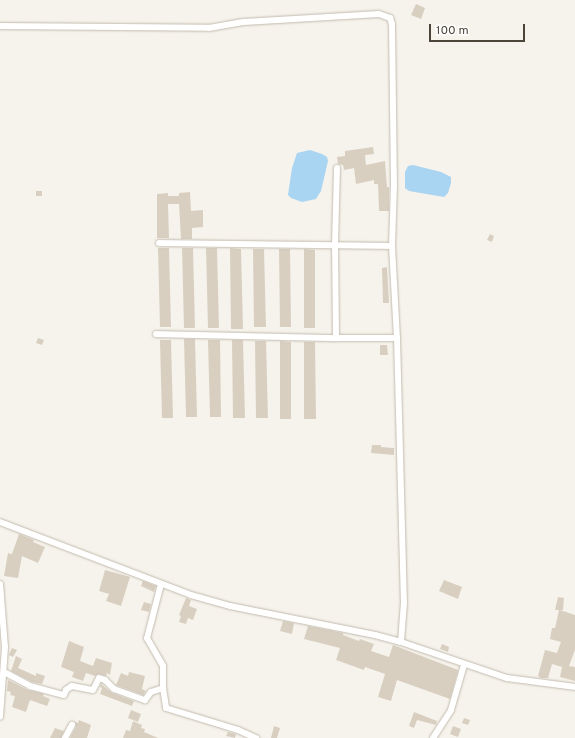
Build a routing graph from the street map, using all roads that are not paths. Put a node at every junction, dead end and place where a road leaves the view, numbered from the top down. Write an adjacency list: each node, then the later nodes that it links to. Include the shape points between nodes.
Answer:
1 (0, 26): 5 (street, via 209,28 244,22 379,14 390,18 394,186)
2 (337, 168): 4 (street)
3 (159, 243): 4 (street)
4 (335, 244): 5 (street); 7 (street)
5 (392, 246): 8 (street)
6 (156, 334): 7 (street)
7 (336, 338): 8 (street)
8 (397, 338): 12 (street, via 404,602)
9 (0, 522): 11 (street)
10 (0, 584): 14 (street, via 5,647)
11 (161, 584): 12 (street, via 230,606); 16 (street, via 147,638 163,666)
12 (401, 642): 13 (street)
13 (464, 665): 15 (street, via 507,678); 21 (street, via 452,710)
14 (4, 672): 16 (street, via 16,677 19,682 64,695 72,686 93,690 99,678 114,689 145,700 151,692); 17 (street)
15 (575, 687)
16 (163, 688): 20 (street, via 166,708)
17 (0, 717)
18 (72, 725): 19 (street)
19 (65, 738)
20 (256, 738)
21 (433, 738)

